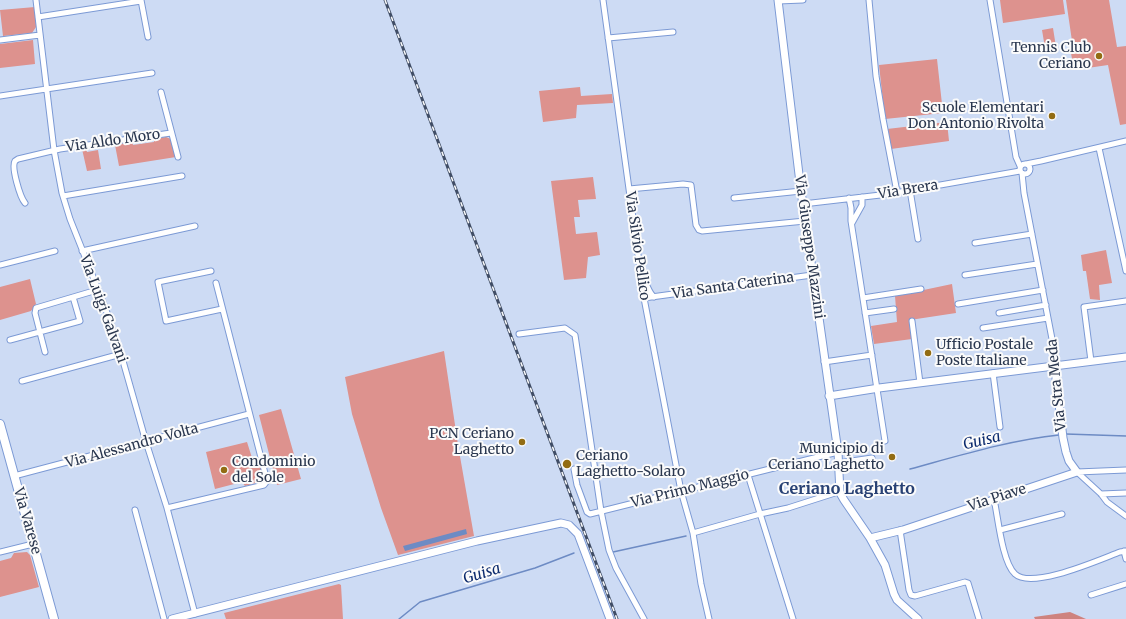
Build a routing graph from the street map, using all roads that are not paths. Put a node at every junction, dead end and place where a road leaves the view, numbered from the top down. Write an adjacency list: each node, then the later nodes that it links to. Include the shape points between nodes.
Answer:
1 (36, 0): 8 (street, Via Luigi Galvani)
2 (603, 0): 12 (street, Via Silvio Pellico)
3 (803, 0): 7 (street)
4 (869, 0): 28 (street, via 876,76)
5 (990, 0): 23 (street, Via Stra Meda, via 1016,157)
6 (141, 1): 8 (street); 11 (street)
7 (778, 1): 27 (street, Via Giuseppe Mazzini)
8 (38, 17): 10 (street, Via Luigi Galvani)
9 (673, 32): 12 (street)
10 (40, 35): 13 (street); 15 (street, Via Luigi Galvani)
11 (148, 37)
12 (608, 38): 25 (street, Via Silvio Pellico)
13 (0, 40)
14 (152, 73): 15 (street)
15 (47, 90): 17 (street); 21 (street, Via Luigi Galvani)
16 (160, 92): 18 (street)
17 (0, 96)
18 (171, 133): 21 (street, Via Aldo Moro); 22 (street)
19 (1126, 141): 20 (street)
20 (1099, 148): 23 (street); 46 (street)
21 (54, 150): 29 (street, Via Luigi Galvani); 33 (street, Via Aldo Moro, via 18,159 13,164 21,197)
22 (178, 157)
23 (1023, 169): 26 (street, Via Brera); 38 (street, Via Stra Meda)
24 (182, 176): 29 (street)
25 (629, 189): 35 (street, via 691,185 696,225 702,231); 49 (street, Via Silvio Pellico)
26 (910, 190): 28 (street, Via Brera); 39 (street)
27 (801, 191): 31 (street); 34 (street, Via Giuseppe Mazzini)
28 (897, 192): 30 (street, Via Brera)
29 (63, 196): 41 (street, Via Luigi Galvani)
30 (862, 197): 32 (street, Via Brera); 36 (street, via 862,205)
31 (734, 198)
32 (849, 198): 34 (street, Via Brera); 36 (street)
33 (25, 203)
34 (803, 204): 35 (street, Via Giuseppe Mazzini)
35 (806, 221): 48 (street, Via Giuseppe Mazzini)
36 (852, 224): 57 (street)
37 (195, 226): 41 (street)
38 (1032, 234): 40 (street); 43 (street, Via Stra Meda)
39 (918, 239)
40 (975, 243)
41 (82, 250): 52 (street, Via Luigi Galvani)
42 (55, 251): 44 (street)
43 (1037, 264): 47 (street); 53 (street, Via Stra Meda)
44 (0, 265)
45 (211, 271): 61 (street, via 158,282 166,320)
46 (1126, 271)
47 (966, 274)
48 (812, 275): 55 (street, Via Santa Caterina); 76 (street, Via Giuseppe Mazzini)
49 (642, 279): 55 (street, Via Santa Caterina); 56 (street, Via Silvio Pellico)
50 (216, 284): 61 (street)
51 (921, 289): 57 (street)
52 (97, 290): 54 (street); 72 (street, Via Luigi Galvani)
53 (1043, 290): 59 (street); 60 (street, Via Stra Meda)
54 (73, 297): 68 (street, via 36,308); 68 (street, via 80,321)
55 (654, 297): 56 (street, Via Santa Caterina)
56 (644, 298): 96 (street, Via Silvio Pellico)
57 (863, 298): 63 (street)
58 (1126, 301): 75 (street, via 1084,307)
59 (958, 304)
60 (1046, 305): 64 (street); 65 (street, Via Stra Meda)
61 (222, 309): 83 (street)
62 (894, 309): 63 (street)
63 (865, 313): 73 (street)
64 (999, 313)
65 (1048, 318): 67 (street); 77 (street, Via Stra Meda)
66 (912, 321): 80 (street)
67 (983, 328)
68 (40, 332): 70 (street); 71 (street)
69 (519, 334): 103 (street, via 565,328 575,335)
70 (10, 340)
71 (45, 352)
72 (121, 354): 79 (street); 87 (street, Via Luigi Galvani)
73 (872, 355): 76 (street); 81 (street)
74 (1126, 357): 75 (street)
75 (1091, 361): 77 (street)
76 (824, 362): 82 (street, Via Giuseppe Mazzini)
77 (1057, 365): 78 (street); 93 (street, Via Stra Meda, via 1055,370 1063,438 1069,461)
78 (993, 373): 80 (street); 85 (street)
79 (22, 381)
80 (920, 383): 81 (street)
81 (876, 388): 82 (street); 86 (street)
82 (829, 396): 88 (street, Via Giuseppe Mazzini)
83 (249, 414): 87 (street, Via Alessandro Volta); 101 (street, via 267,482 264,485)
84 (0, 424): 95 (main road, Via Varese)
85 (1000, 427)
86 (885, 441)
87 (146, 442): 95 (street, Via Alessandro Volta); 101 (street, Via Luigi Galvani)
88 (838, 452): 90 (street, Via Giuseppe Mazzini); 94 (street, Via Primo Maggio)
89 (872, 458): 90 (street)
90 (838, 463): 97 (street, Via Giuseppe Mazzini)
91 (574, 469): 103 (street, Via Primo Maggio, via 587,512 590,514)
92 (1126, 470): 93 (street, Via Piave)
93 (1077, 472): 99 (street, Via Stra Meda); 100 (street, Via Piave)
94 (748, 475): 96 (street, Via Primo Maggio); 104 (street)
95 (14, 476): 111 (main road, Via Varese)
96 (681, 491): 103 (street, Via Primo Maggio); 109 (street, Via Silvio Pellico)
97 (840, 493): 104 (street); 110 (street)
98 (1126, 493): 99 (street)
99 (1101, 494): 106 (street, Via Stra Meda, via 1107,502)
100 (994, 499): 107 (street, Via Piave); 108 (street)
101 (168, 508): 117 (street, Via Luigi Galvani)
102 (135, 510): 119 (street)
103 (601, 511): 122 (street, via 609,550 616,568)
104 (760, 514): 109 (street); 124 (street)
105 (1062, 514): 108 (street)
106 (1126, 516)
107 (900, 530): 110 (street, Via Piave); 126 (street, via 911,595 968,583)
108 (1000, 530): 112 (street, via 1006,560 1020,578 1056,576)
109 (693, 533): 123 (street, Via Silvio Pellico)
110 (870, 538): 125 (street, via 887,569 897,600)
111 (33, 544): 113 (street); 118 (main road, Via Varese)
112 (1125, 551): 114 (street)
113 (0, 552)
114 (1126, 559)
115 (1126, 584): 116 (street)
116 (1091, 595)
117 (195, 614): 120 (street); 121 (street, via 477,541 564,523 578,534)
118 (54, 619)
119 (164, 619)
120 (172, 619)
121 (610, 619)
122 (644, 619)
123 (709, 619)
124 (793, 619)
125 (918, 619)
126 (979, 619)

